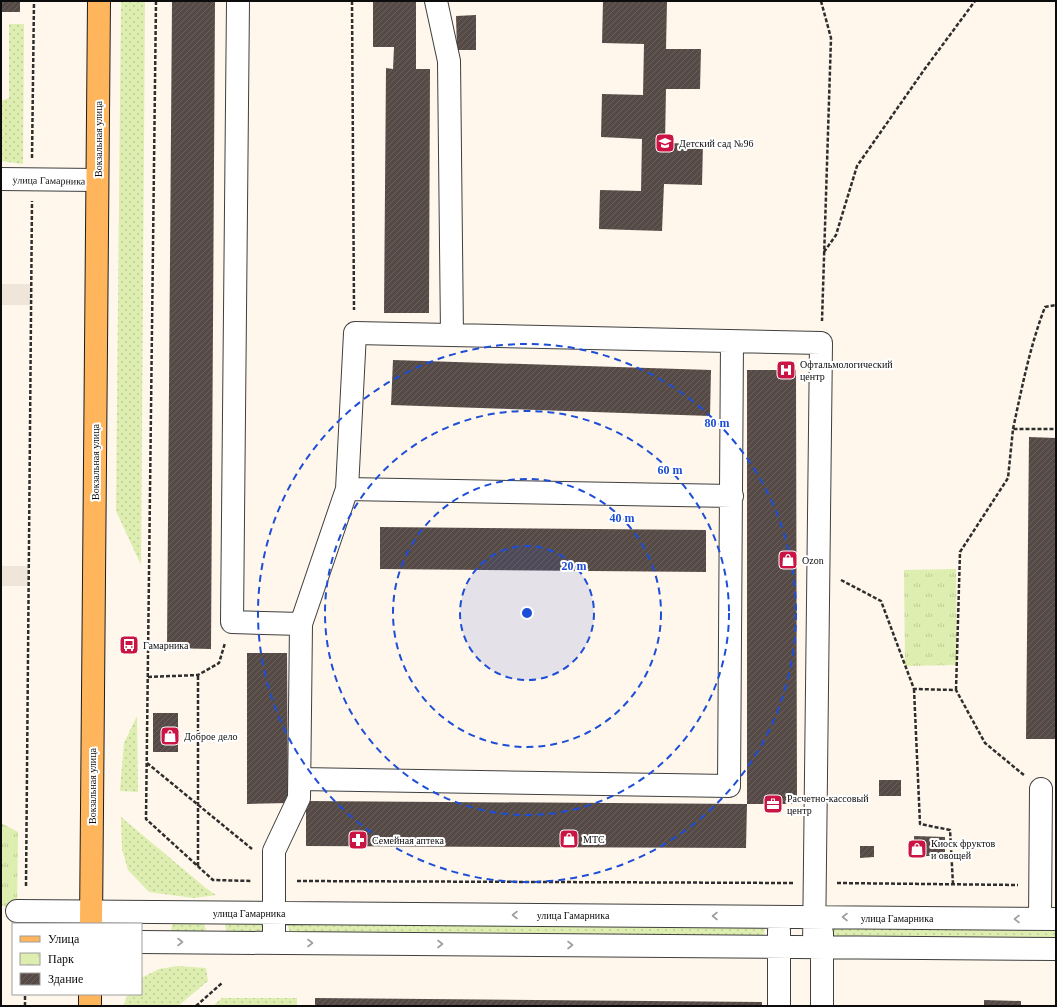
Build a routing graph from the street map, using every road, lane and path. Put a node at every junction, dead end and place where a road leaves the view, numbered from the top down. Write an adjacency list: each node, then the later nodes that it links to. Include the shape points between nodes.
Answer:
1 (34, 1): 10 (path)
2 (99, 1): 11 (main road, Вокзальная улица)
3 (156, 1): 26 (path)
4 (238, 1): 23 (street)
5 (352, 1): 14 (path)
6 (436, 1): 15 (street, via 448,61)
7 (821, 1): 12 (path, via 831,38)
8 (975, 1): 12 (path, via 857,166 836,236)
9 (1, 179): 10 (street, улица Гамарника)
10 (32, 179): 11 (street, улица Гамарника); 38 (path)
11 (97, 180): 43 (main road, Вокзальная улица)
12 (824, 252): 17 (path)
13 (1056, 305): 18 (path, via 1045,307 1038,324)
14 (355, 333): 15 (street); 20 (street)
15 (452, 335): 16 (street)
16 (732, 342): 17 (street); 21 (street)
17 (821, 343): 22 (street)
18 (1013, 429): 19 (path); 28 (path, via 1008,478 960,552)
19 (1056, 429)
20 (347, 489): 21 (street); 24 (street)
21 (732, 496): 30 (street, via 729,786)
22 (818, 567): 27 (path, via 881,601); 35 (street)
23 (232, 622): 24 (street); 25 (path, via 219,663)
24 (301, 624): 30 (street)
25 (198, 675): 26 (path); 32 (path)
26 (148, 677): 29 (path)
27 (914, 689): 28 (path); 36 (path, via 920,824 950,830)
28 (956, 690): 31 (path, via 985,743)
29 (147, 763): 32 (path); 33 (path, via 146,819)
30 (300, 779): 34 (street, via 299,798 274,851)
31 (1041, 789): 37 (street)
32 (198, 804): 33 (path); 34 (path)
33 (198, 866): 34 (path, via 213,880)
34 (274, 874): 35 (path); 40 (street)
35 (814, 883): 36 (path); 42 (street)
36 (953, 884): 37 (path)
37 (1041, 885): 44 (street)
38 (26, 886)
39 (9, 908): 43 (street, улица Гамарника); 45 (street)
40 (274, 913): 41 (street, улица Гамарника, one-way to 40); 43 (street, улица Гамарника); 47 (street)
41 (780, 917): 42 (street, улица Гамарника); 48 (street)
42 (818, 917): 44 (street, улица Гамарника, one-way to 42); 49 (street)
43 (91, 918)
44 (1048, 919)
45 (46, 923)
46 (142, 942): 47 (street, one-way to 47)
47 (274, 942): 48 (street, one-way to 48)
48 (779, 946): 49 (street); 57 (street)
49 (818, 947): 50 (street); 58 (street)
50 (1056, 949)
51 (222, 983): 56 (path)
52 (25, 995): 54 (path)
53 (90, 995): 55 (main road)
54 (25, 1006)
55 (90, 1006)
56 (196, 1006)
57 (778, 1006)
58 (822, 1006)

